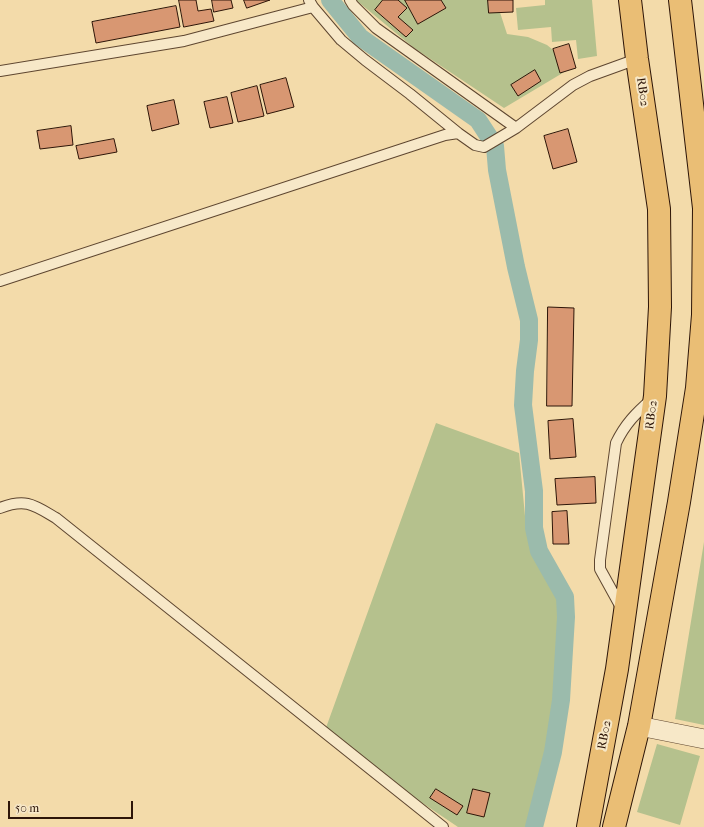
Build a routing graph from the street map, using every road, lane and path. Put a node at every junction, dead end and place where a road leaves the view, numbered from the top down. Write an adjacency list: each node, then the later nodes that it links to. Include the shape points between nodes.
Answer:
1 (350, 0): 7 (lane, via 376,28)
2 (630, 0): 5 (highway, RB02)
3 (680, 0): 13 (highway, via 704,208 703,315 696,396)
4 (311, 4): 6 (lane, via 184,40); 8 (lane, via 341,40)
5 (637, 59): 7 (lane, via 573,84); 10 (highway, RB02, via 658,209 660,307)
6 (0, 71)
7 (516, 128): 8 (lane, via 484,148)
8 (458, 133): 9 (lane)
9 (0, 281)
10 (655, 396): 12 (highway, RB02); 12 (lane, via 630,419 616,444 600,569)
11 (0, 508): 15 (lane, via 26,503 56,518)
12 (624, 613): 16 (highway, RB02, via 617,669)
13 (639, 726): 14 (street); 17 (highway)
14 (704, 739)
15 (443, 827)
16 (588, 827)
17 (614, 827)

